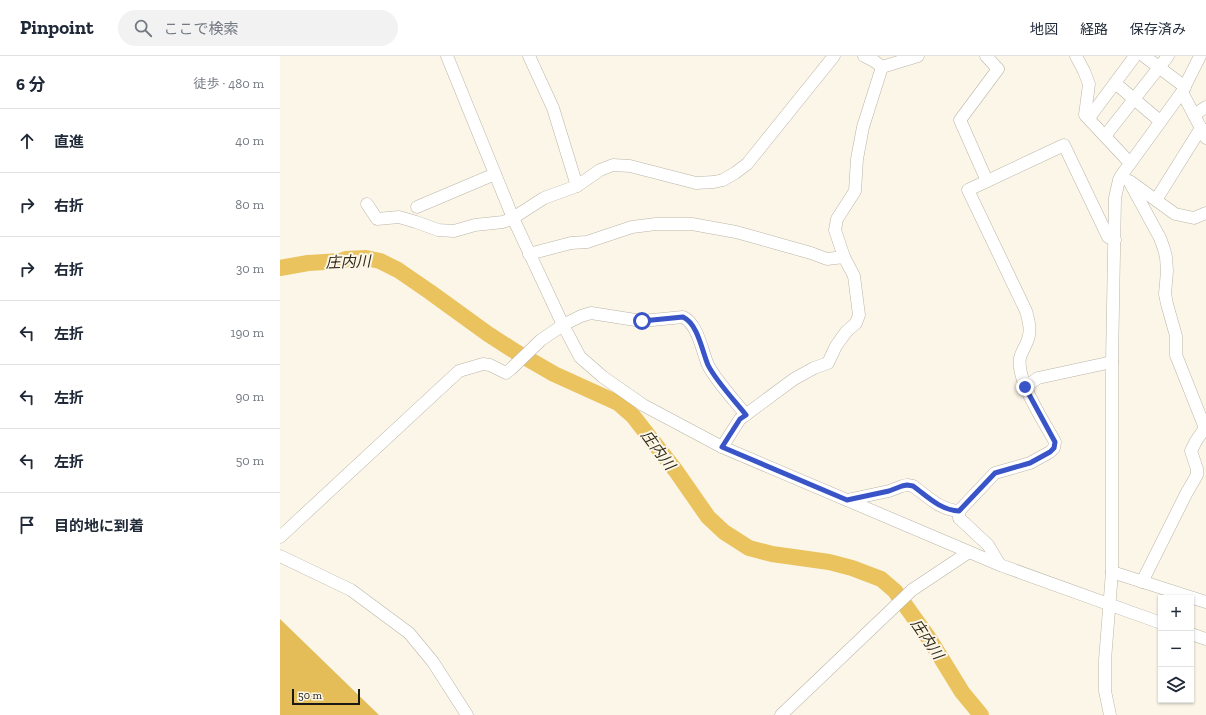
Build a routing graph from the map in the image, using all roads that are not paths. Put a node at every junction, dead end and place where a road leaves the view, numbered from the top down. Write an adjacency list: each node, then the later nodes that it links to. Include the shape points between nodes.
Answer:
1 (447, 56): 24 (street)
2 (529, 56): 27 (street, via 552,108)
3 (834, 56): 27 (street, via 747,164 723,180 696,183 630,166 613,165 600,170)
4 (864, 56): 12 (street)
5 (918, 56): 12 (street)
6 (986, 56): 26 (street, via 998,69 960,120)
7 (1076, 56): 19 (street, via 1089,84 1085,115)
8 (1135, 56): 14 (street)
9 (1144, 56): 13 (street)
10 (1168, 56): 13 (street)
11 (1200, 56): 15 (street)
12 (882, 67): 35 (street, via 857,159 855,191 837,219 835,230)
13 (1159, 67): 15 (street); 16 (street)
14 (1115, 83): 16 (street); 19 (street)
15 (1183, 89): 18 (street); 20 (street)
16 (1134, 100): 20 (street); 22 (street)
17 (1206, 107): 18 (street)
18 (1194, 115): 21 (street)
19 (1088, 118): 22 (street)
20 (1160, 122): 23 (street)
21 (1203, 133): 28 (street)
22 (1105, 136): 23 (street)
23 (1130, 163): 25 (street)
24 (495, 174): 30 (street); 32 (street)
25 (1125, 178): 28 (street); 33 (street, via 1119,180 1115,198); 48 (street, via 1164,249 1167,271 1165,294 1176,336 1176,354 1206,428 1191,451 1197,469 1196,475)
26 (987, 180): 33 (street, via 1064,145 1108,237); 38 (street, via 968,190 1026,311 1030,334 1020,358)
27 (577, 186): 32 (street, via 544,198)
28 (1156, 200): 31 (street, via 1175,214 1185,217 1194,218)
29 (367, 204): 32 (street, via 377,220 399,217 444,231 503,222)
30 (417, 207)
31 (1206, 213)
32 (513, 218): 34 (street)
33 (1115, 240): 37 (street)
34 (529, 254): 35 (street, via 571,243 587,242 632,227 692,224 736,232 827,259); 36 (street)
35 (844, 257): 39 (street, via 854,276 859,315 856,323 836,346 828,363 794,379)
36 (563, 325): 39 (street, via 591,313 642,321 683,317 693,326 709,367); 40 (street, via 580,357 603,377 643,405); 43 (street, via 541,340 506,373 482,364 459,371)
37 (1112, 362): 38 (street, via 1038,378); 47 (street)
38 (1025, 387): 42 (street, via 1055,442 1054,448 1030,463 995,473)
39 (746, 415): 40 (street, via 740,419)
40 (722, 447): 41 (street)
41 (847, 500): 42 (street, via 907,485 913,486 939,506 950,511); 44 (street)
42 (959, 511): 46 (street, via 959,518 988,545)
43 (280, 537)
44 (969, 552): 46 (street); 55 (street, via 912,590)
45 (280, 556): 54 (street, via 351,590 409,633 433,662)
46 (1000, 565): 50 (street)
47 (1112, 572): 48 (street); 50 (street)
48 (1142, 582): 49 (street)
49 (1206, 602)
50 (1109, 604): 51 (street); 56 (street, via 1105,691)
51 (1158, 622)
52 (1194, 635): 53 (street)
53 (1206, 639)
54 (467, 715)
55 (781, 715)
56 (1110, 715)

